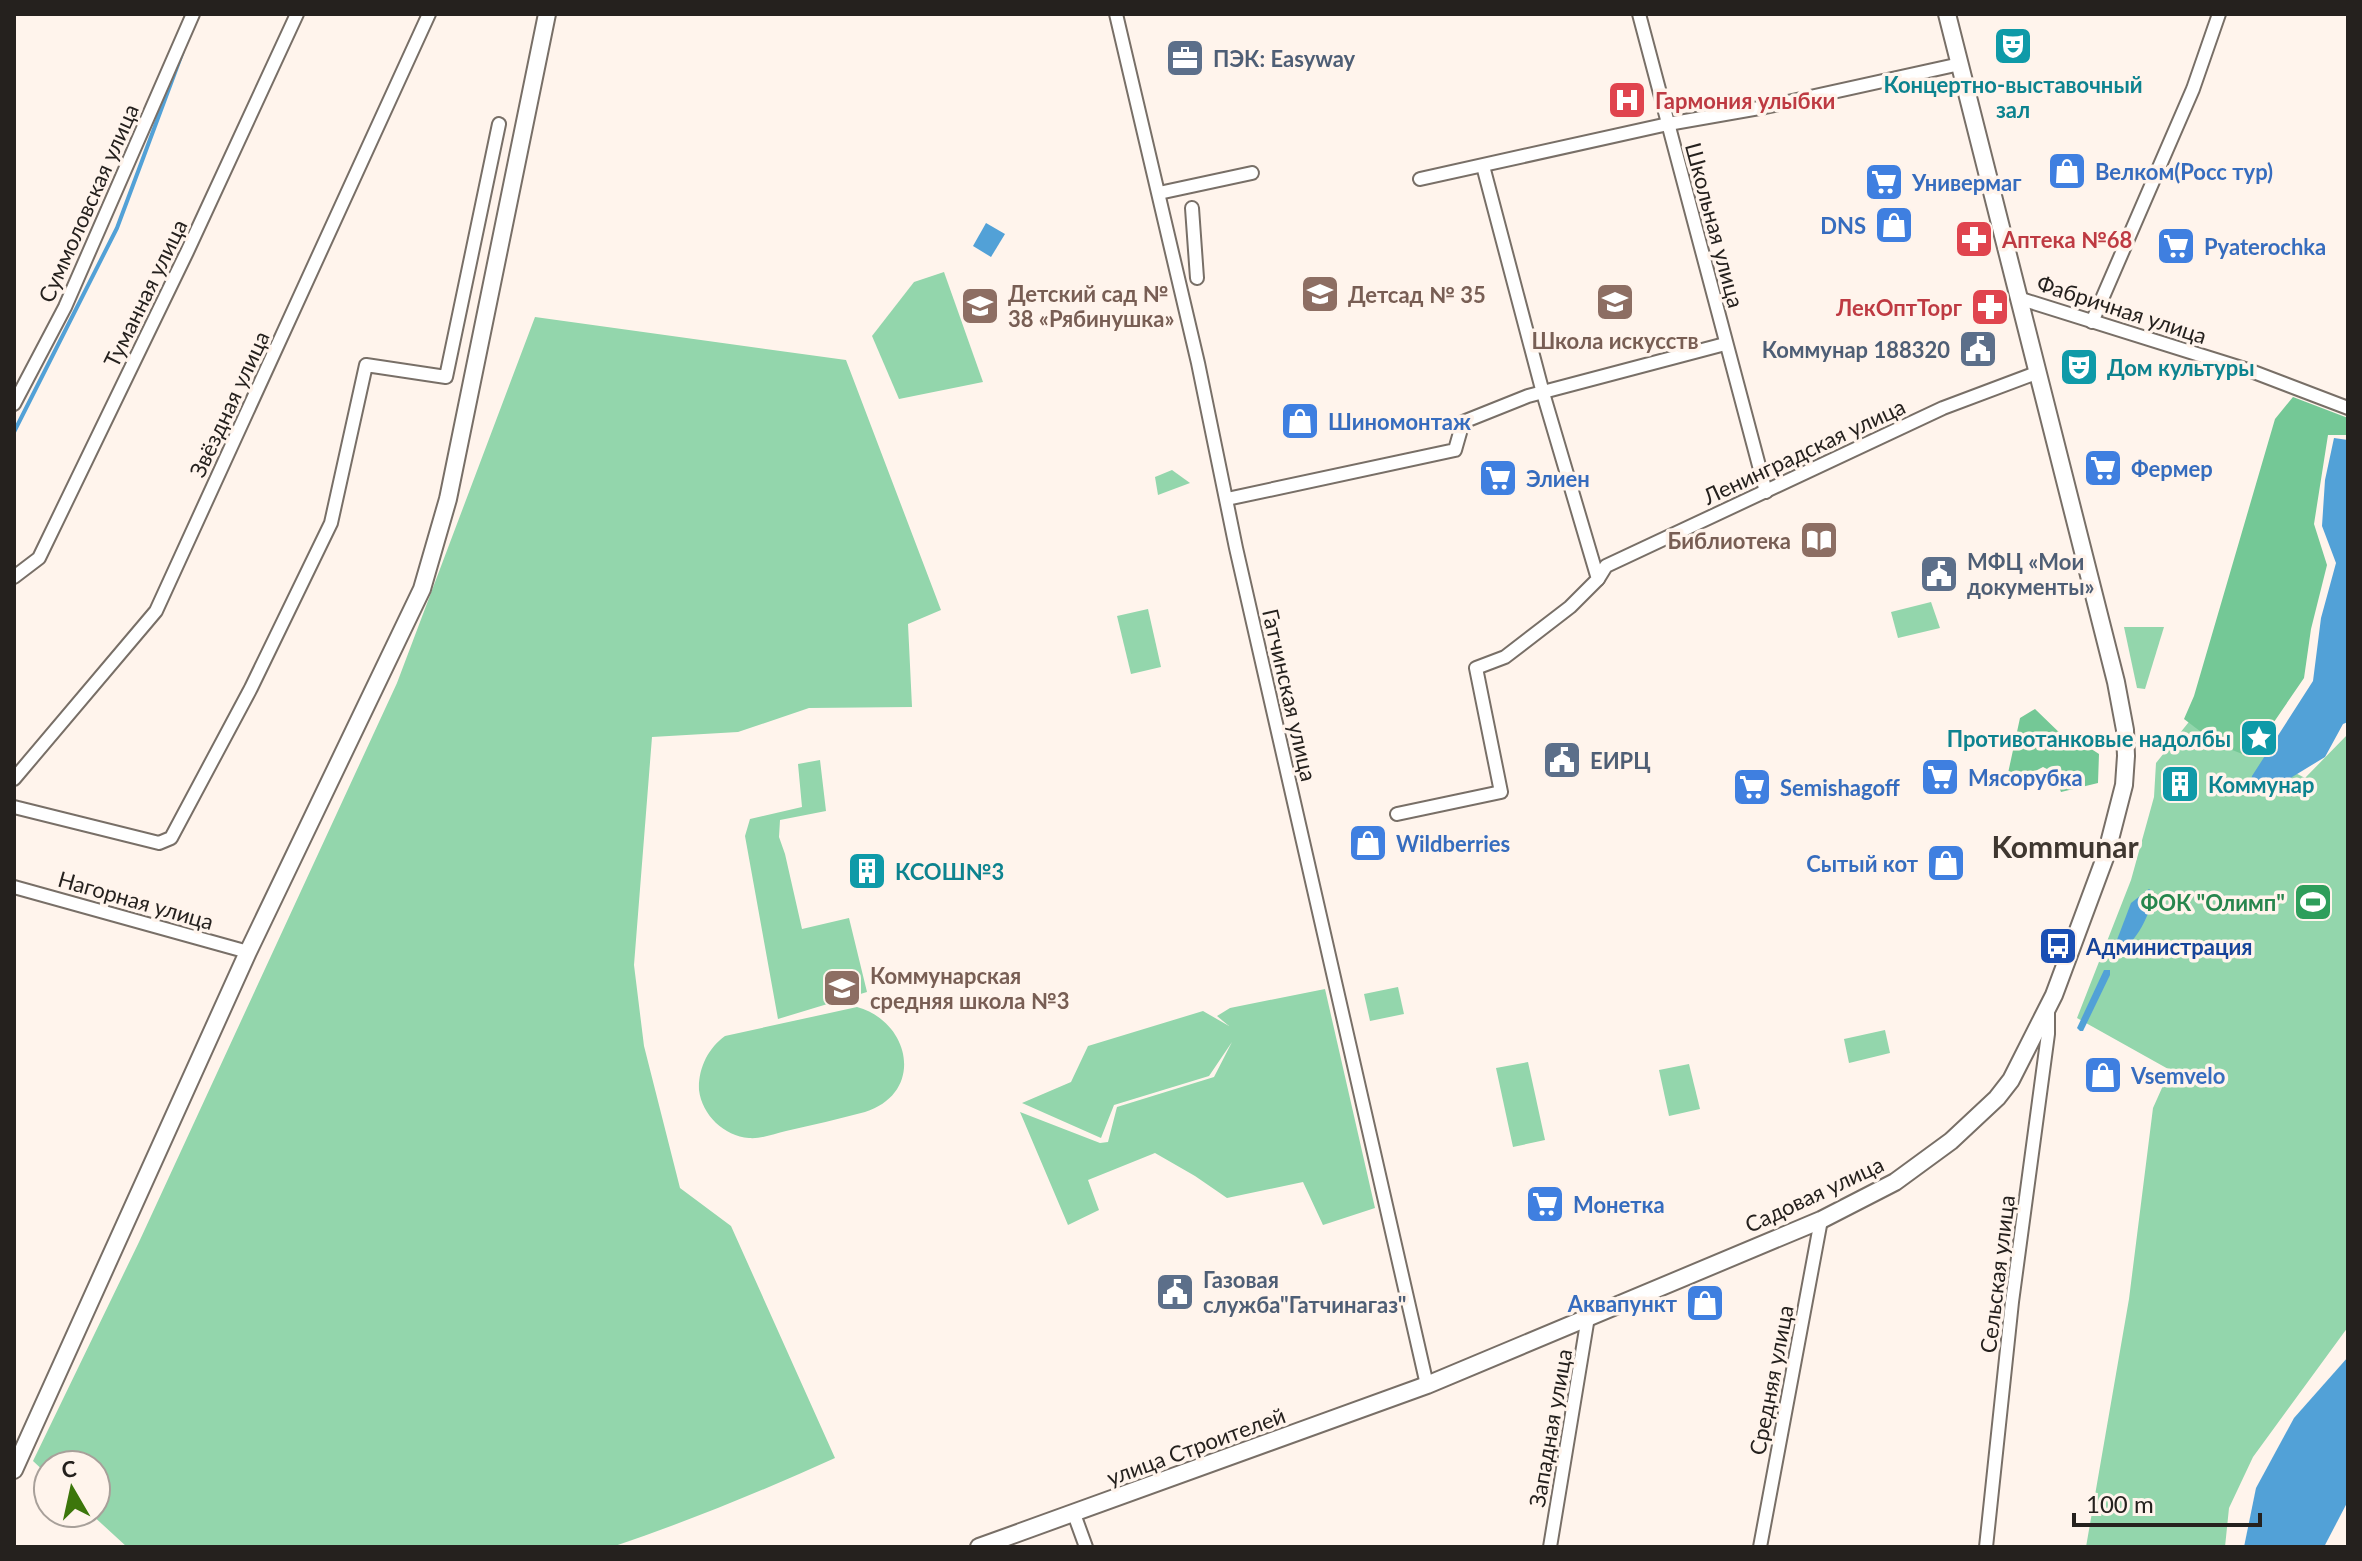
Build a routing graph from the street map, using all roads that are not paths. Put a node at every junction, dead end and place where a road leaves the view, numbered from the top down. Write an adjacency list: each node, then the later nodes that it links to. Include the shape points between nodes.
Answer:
1 (193, 14): 23 (street, Суммоловская улица, via 65,307)
2 (297, 14): 27 (street, Туманная улица, via 39,558)
3 (429, 14): 29 (street, Звёздная улица, via 156,611)
4 (547, 14): 33 (main road, via 448,499 422,589)
5 (1116, 14): 15 (street, Гатчинская улица)
6 (1639, 14): 11 (street, Школьная улица)
7 (1947, 14): 9 (main road, Садовая улица)
8 (2219, 14): 19 (street, via 2193,89)
9 (1960, 64): 11 (street); 18 (main road, Садовая улица)
10 (499, 124): 30 (street, via 446,377 366,365 331,523 171,838 159,843)
11 (1668, 124): 12 (street); 20 (street, Школьная улица)
12 (1483, 166): 14 (street); 22 (street)
13 (1252, 173): 15 (street)
14 (1420, 179)
15 (1159, 193): 26 (street, Гатчинская улица)
16 (1192, 208): 17 (street)
17 (1197, 278)
18 (2018, 298): 19 (street, Фабричная улица); 21 (main road, Садовая улица)
19 (2092, 322): 24 (street, Фабричная улица, via 2251,371)
20 (1725, 344): 22 (street); 25 (street, Школьная улица)
21 (2036, 373): 25 (street, Ленинградская улица, via 1943,408); 34 (main road, Садовая улица, via 2122,709 2126,756 2106,855)
22 (1543, 393): 26 (street, via 1463,422 1455,450); 28 (street)
23 (14, 404)
24 (2348, 408)
25 (1766, 492): 28 (street, Ленинградская улица, via 1606,566)
26 (1227, 499): 37 (street, Гатчинская улица)
27 (14, 577)
28 (1598, 579): 31 (street, Ленинградская улица, via 1505,657 1476,668 1501,792)
29 (14, 779)
30 (14, 807)
31 (1397, 814)
32 (14, 887): 33 (street, Нагорная улица)
33 (248, 952): 38 (main road)
34 (2048, 1007): 35 (main road, Садовая улица, via 2011,1080 1986,1109 1895,1182); 44 (street, Сельская улица)
35 (1821, 1220): 36 (main road, Садовая улица); 43 (street, Средняя улица)
36 (1588, 1317): 37 (main road, Садовая улица); 42 (street, Западная улица)
37 (1427, 1385): 39 (main road, улица Строителей)
38 (14, 1470)
39 (1074, 1514): 40 (main road, улица Строителей); 41 (street)
40 (979, 1547)
41 (1086, 1547)
42 (1550, 1547)
43 (1760, 1547)
44 (1986, 1547)

